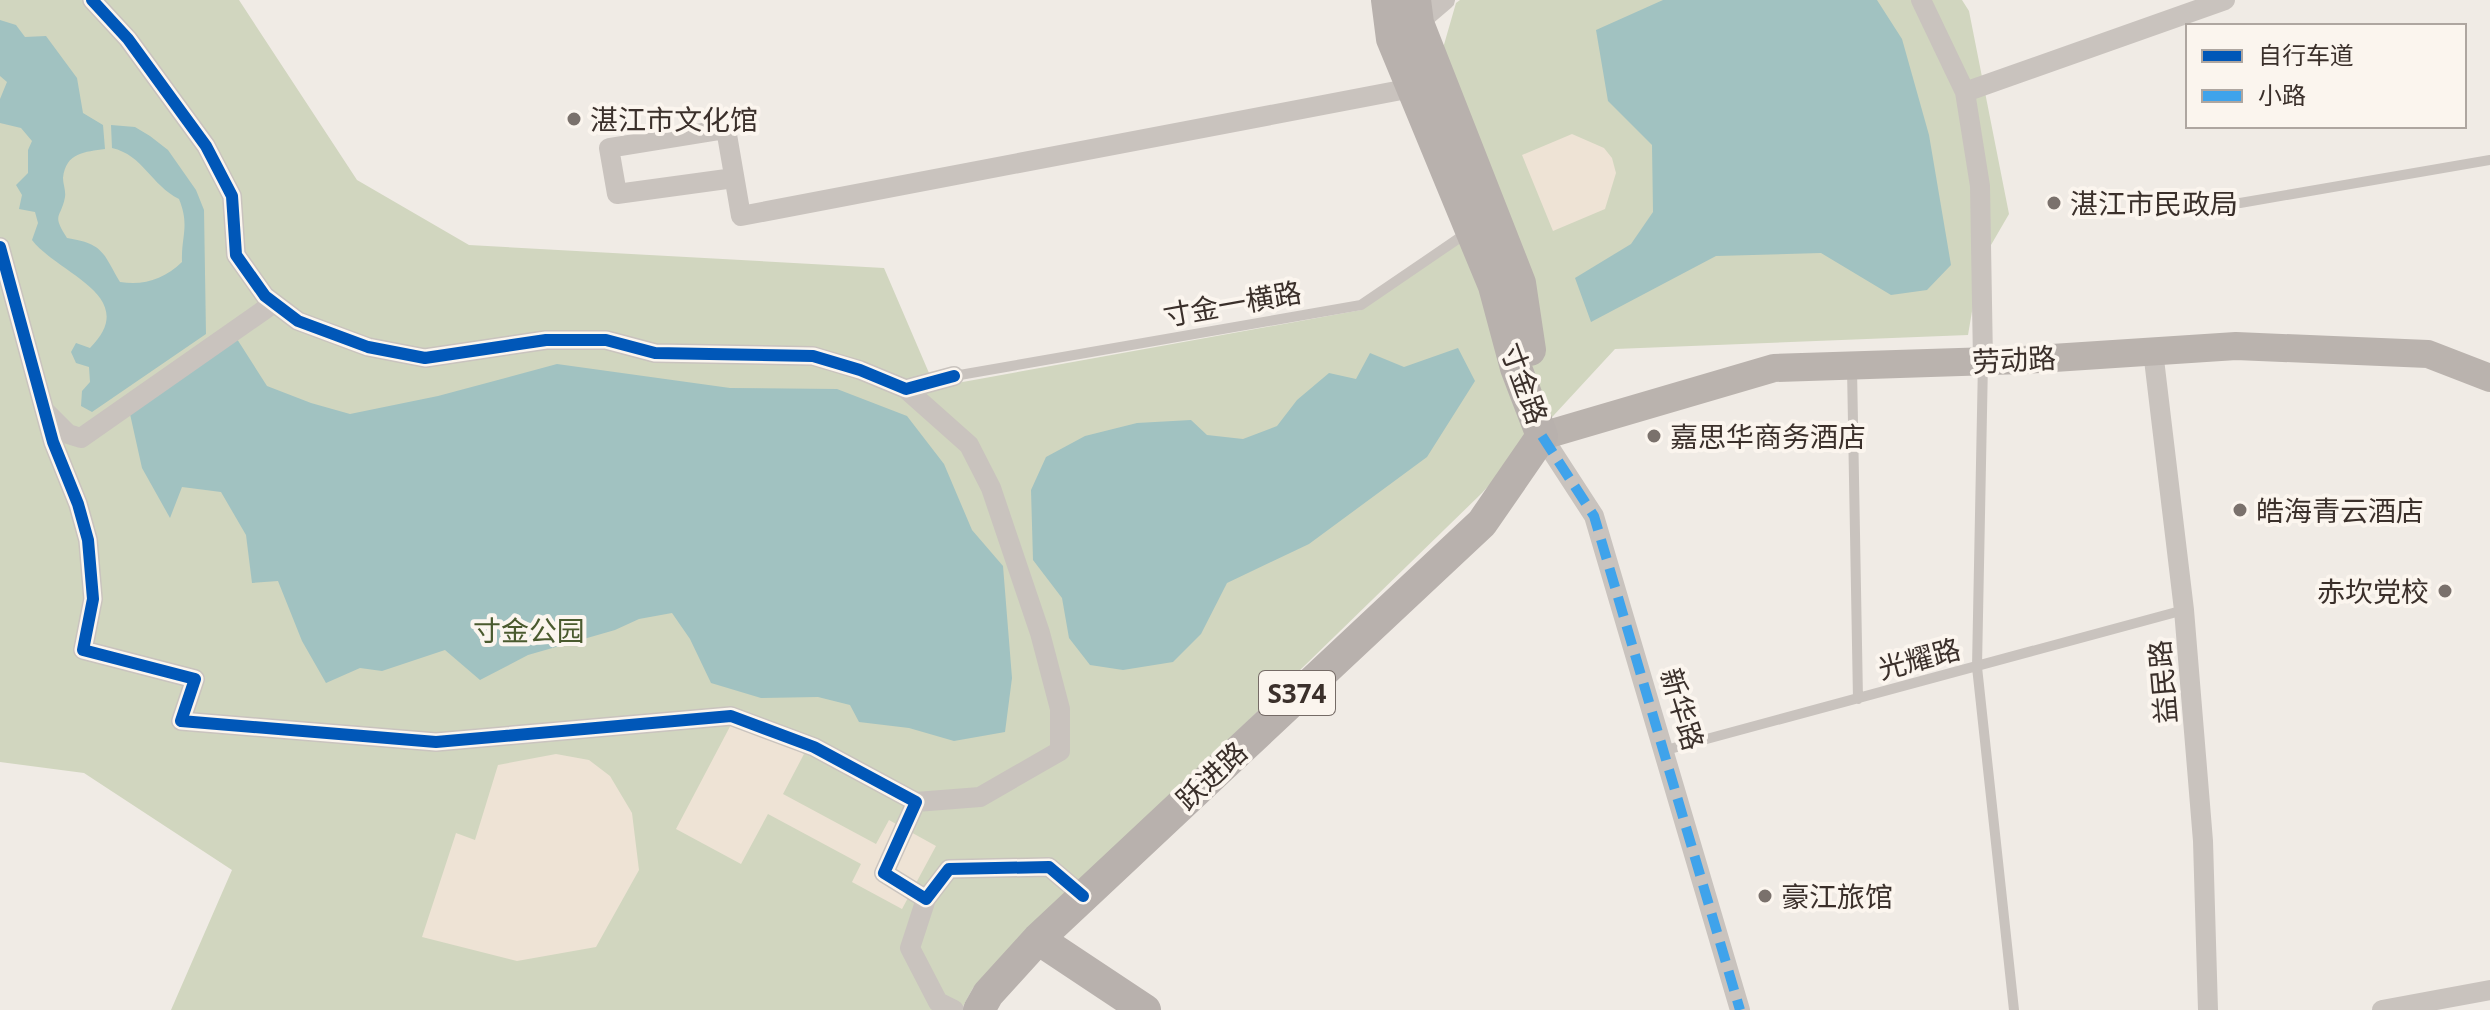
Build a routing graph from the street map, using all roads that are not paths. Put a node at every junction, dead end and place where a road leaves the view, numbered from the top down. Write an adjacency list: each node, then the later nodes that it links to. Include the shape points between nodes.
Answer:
1 (92, 0): 14 (street, via 128,39 206,146 232,196 236,255)
2 (1387, 0): 7 (main road, 寸金路, via 1392,39)
3 (1445, 0): 6 (street)
4 (1921, 0): 8 (street)
5 (2225, 0): 8 (street)
6 (1416, 12): 12 (main road, 寸金路)
7 (1412, 88): 10 (street, via 741,216); 12 (main road, 寸金路)
8 (1965, 92): 16 (street, via 1980,186)
9 (2490, 160): 11 (lane)
10 (734, 178): 10 (street, via 726,129 609,148 617,194)
11 (2240, 203)
12 (1482, 223): 18 (lane, 寸金一横路, via 1361,305); 22 (main road, 寸金路, via 1516,368)
13 (0, 247): 21 (street)
14 (274, 303): 20 (street, via 298,321 354,342 425,358 546,340 606,340 655,353 813,356); 21 (street, via 81,438 68,434)
15 (2153, 351): 16 (street, 劳动路); 19 (street, 劳动路, via 2236,346 2428,354); 23 (street, 益民路)
16 (1983, 361): 17 (street, 劳动路); 24 (lane)
17 (1852, 366): 22 (street, 劳动路, via 1774,368); 25 (lane)
18 (954, 376): 20 (street)
19 (2490, 378)
20 (906, 389): 27 (street, via 969,445 991,488 1060,709 1060,751 980,797)
21 (46, 412): 27 (street, via 88,540 93,599 83,650 195,679 181,721 436,742 731,716 814,747)
22 (1542, 436): 26 (street, 新华路, via 1594,516); 28 (main road, 跃进路 / S374, via 1482,523)
23 (2184, 610): 24 (lane, 光耀路); 37 (street, 益民路, via 2203,841)
24 (1977, 667): 25 (lane, 光耀路); 36 (lane)
25 (1858, 699): 26 (lane, 光耀路)
26 (1666, 750): 35 (street, 新华路)
27 (916, 802): 29 (street, via 884,873)
28 (1083, 896): 29 (street, via 1049,867 949,869); 30 (main road, 跃进路 / S374)
29 (926, 899): 32 (street, via 910,948 938,1002)
30 (1038, 939): 33 (main road, 跃进路 / S374); 34 (main road)
31 (2490, 990): 38 (street)
32 (954, 1010)
33 (979, 1010)
34 (1145, 1010)
35 (1740, 1010)
36 (2014, 1010)
37 (2208, 1010)
38 (2382, 1010)

